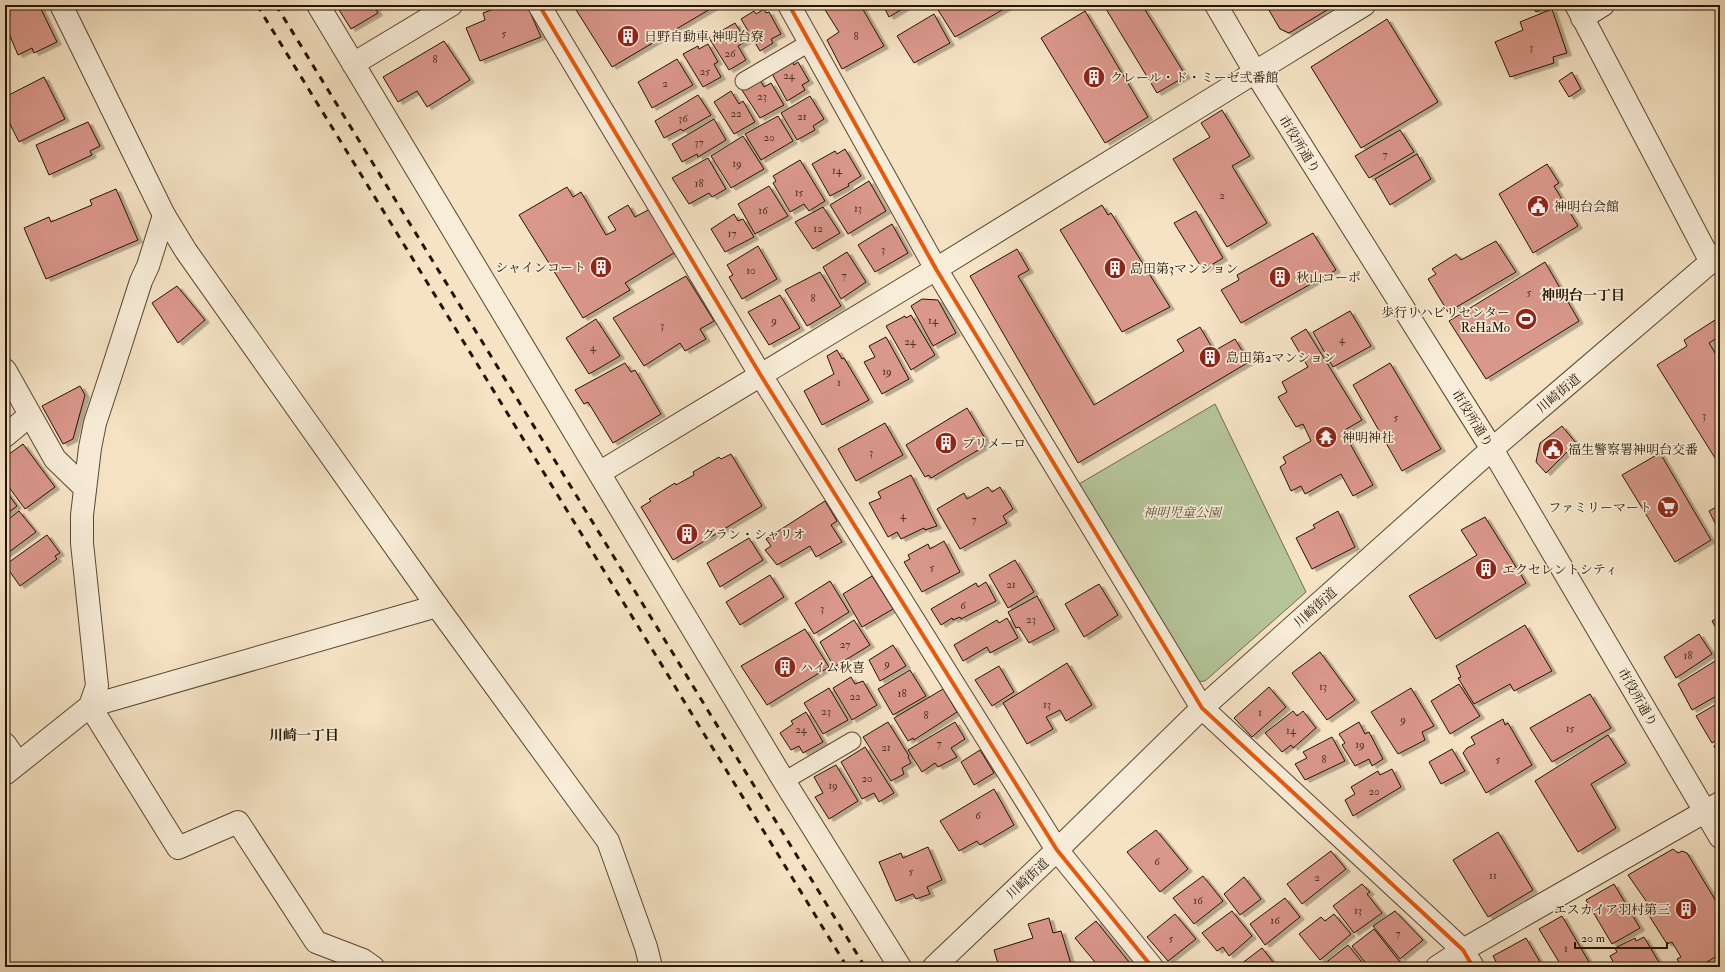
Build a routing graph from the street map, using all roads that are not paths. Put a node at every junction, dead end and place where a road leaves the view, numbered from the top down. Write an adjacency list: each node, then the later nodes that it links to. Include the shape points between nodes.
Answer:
1 (61, 5): 14 (street)
2 (318, 5): 11 (street)
3 (451, 5): 11 (street)
4 (539, 5): 18 (street)
5 (789, 5): 10 (street)
6 (1216, 5): 12 (street, 市役所通り)
7 (1364, 5): 12 (street)
8 (1603, 5): 9 (street)
9 (1579, 11): 15 (street)
10 (809, 43): 13 (lane); 16 (street)
11 (353, 64): 22 (street)
12 (1255, 72): 16 (street); 21 (street, 市役所通り)
13 (744, 81)
14 (164, 215): 23 (street, via 95,423); 24 (street, via 186,251)
15 (1717, 265): 21 (street, 川崎街道)
16 (936, 269): 18 (street); 26 (street)
17 (5, 370): 19 (street)
18 (760, 374): 22 (street); 33 (street)
19 (30, 415): 20 (street); 23 (street, via 55,460)
20 (5, 436)
21 (1492, 449): 26 (street, 川崎街道); 31 (street, 市役所通り)
22 (599, 473): 30 (street)
23 (84, 488): 25 (street, via 82,543 97,686)
24 (437, 606): 25 (street); 36 (street, via 608,841)
25 (90, 706): 29 (street); 35 (street, via 178,848 238,822 316,942)
26 (1202, 708): 33 (street, 川崎街道); 34 (street)
27 (852, 741): 30 (lane)
28 (5, 744): 29 (street)
29 (12, 768)
30 (784, 781): 37 (street)
31 (1712, 807): 32 (street, 市役所通り); 34 (street)
32 (1720, 837)
33 (1057, 850): 38 (street, 川崎街道); 39 (street)
34 (1468, 958): 40 (street)
35 (373, 967)
36 (651, 967)
37 (900, 967)
38 (934, 967)
39 (1152, 967)
40 (1437, 967)

